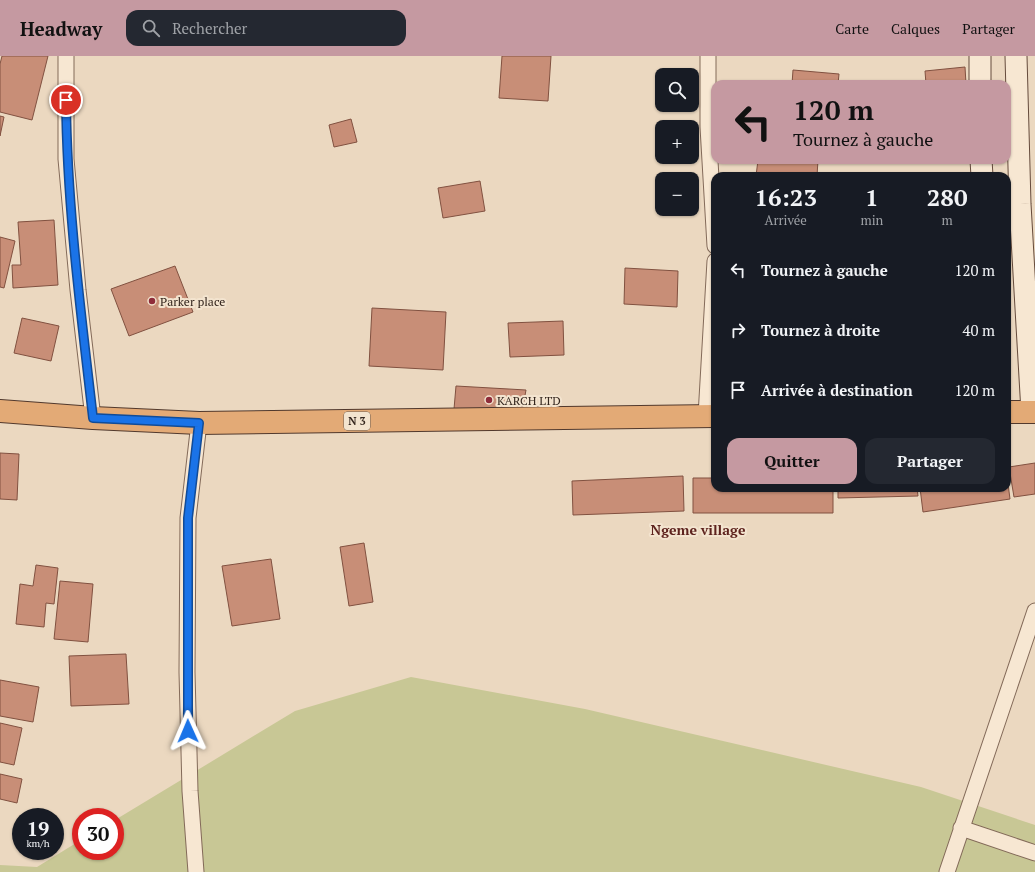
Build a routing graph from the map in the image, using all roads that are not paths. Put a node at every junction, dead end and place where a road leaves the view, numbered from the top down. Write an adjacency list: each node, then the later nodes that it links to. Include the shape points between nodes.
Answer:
1 (66, 56): 12 (street, via 66,159)
2 (708, 56): 6 (street)
3 (980, 56): 5 (main road)
4 (1016, 56): 10 (main road, via 1020,204)
5 (980, 80)
6 (711, 178)
7 (711, 385): 11 (street)
8 (0, 411): 12 (highway, N 3)
9 (1011, 412): 10 (highway)
10 (1034, 412)
11 (710, 416): 13 (highway, N 3)
12 (93, 418): 13 (highway, N 3)
13 (199, 423): 17 (street, via 188,518 187,672 190,791)
14 (1033, 618): 15 (street)
15 (961, 828): 16 (street); 18 (street)
16 (1035, 854)
17 (196, 872)
18 (947, 872)

